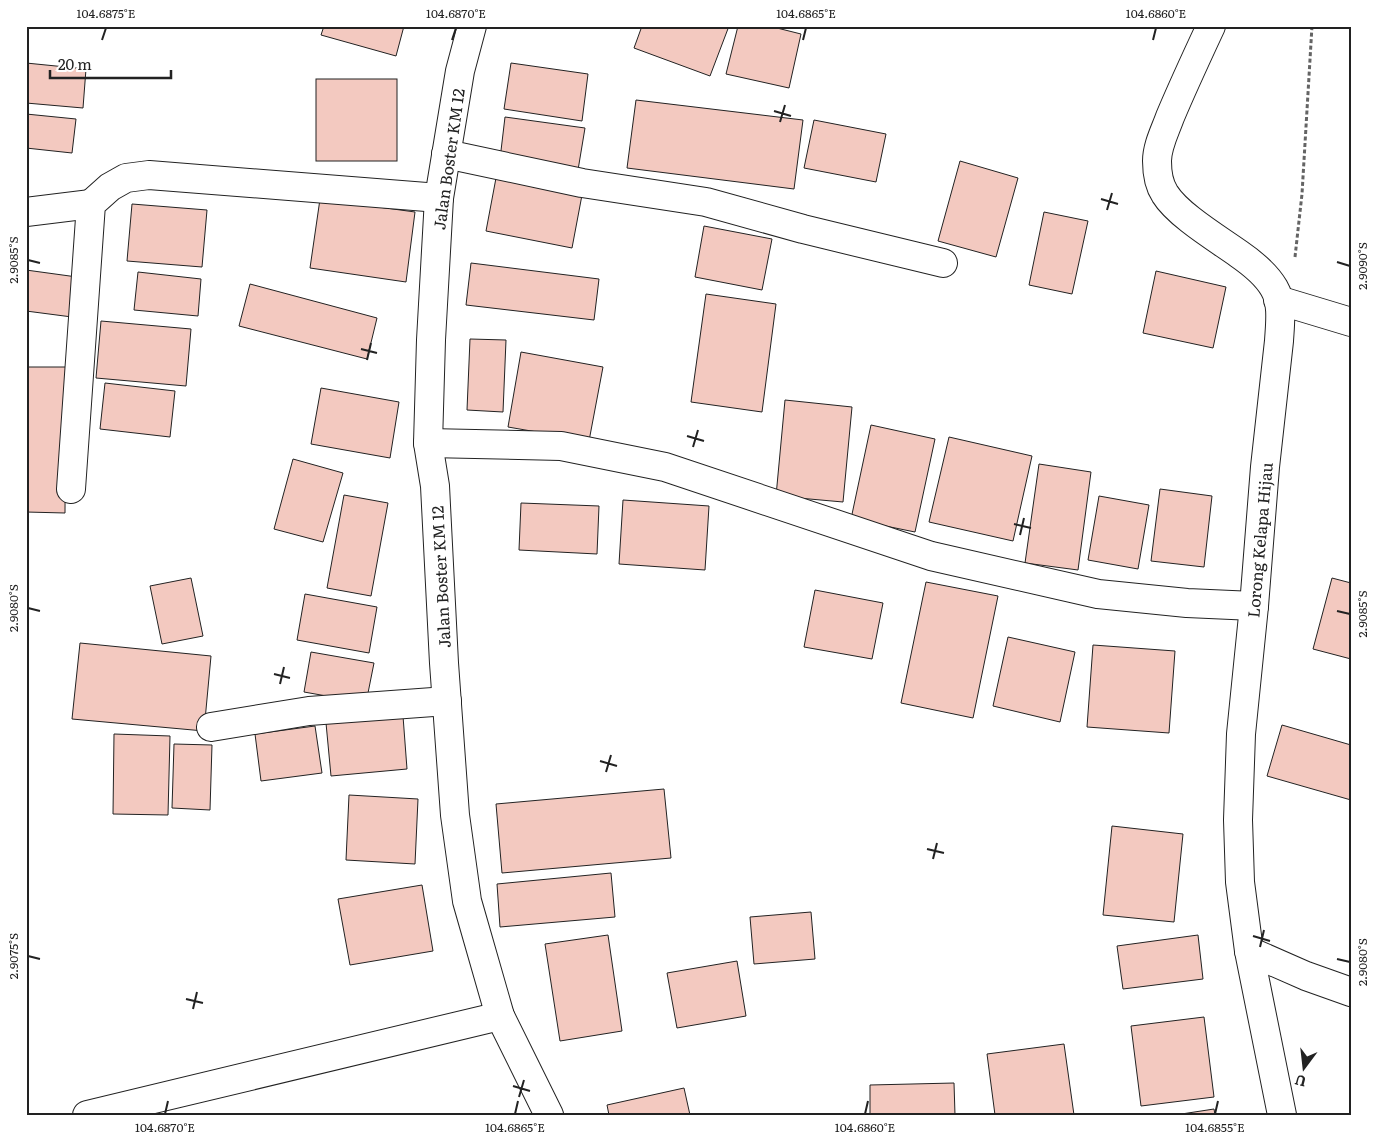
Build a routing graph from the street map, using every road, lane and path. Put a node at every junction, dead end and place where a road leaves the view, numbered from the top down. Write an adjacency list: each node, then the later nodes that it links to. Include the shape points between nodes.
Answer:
1 (472, 26): 4 (street, Jalan Boster KM 12, via 460,70)
2 (1210, 26): 9 (street, Lorong Kelapa Hijau, via 1162,139 1157,160 1159,178 1176,207 1253,264)
3 (1312, 26): 9 (path, via 1302,194)
4 (446, 154): 5 (street, Jalan Boster KM 12); 8 (street, via 582,183 706,202)
5 (440, 198): 6 (street, via 149,175 126,178); 11 (street, Jalan Boster KM 12)
6 (91, 204): 7 (street); 12 (street)
7 (26, 212)
8 (943, 263)
9 (1284, 302): 10 (street); 13 (street, Lorong Kelapa Hijau, via 1265,467)
10 (1351, 322)
11 (428, 443): 13 (street, via 560,446 665,467 931,556 1098,594); 14 (street, Jalan Boster KM 12, via 435,486)
12 (71, 489)
13 (1254, 606): 16 (street, Lorong Kelapa Hijau, via 1241,734 1238,820 1240,882)
14 (447, 701): 15 (street, via 309,711); 18 (street, Jalan Boster KM 12, via 455,816 467,901)
15 (211, 726)
16 (1249, 951): 17 (street); 21 (street, Lorong Kelapa Hijau)
17 (1351, 992)
18 (500, 1016): 19 (street); 20 (street, Jalan Boster KM 12)
19 (87, 1115)
20 (549, 1115)
21 (1282, 1115)

